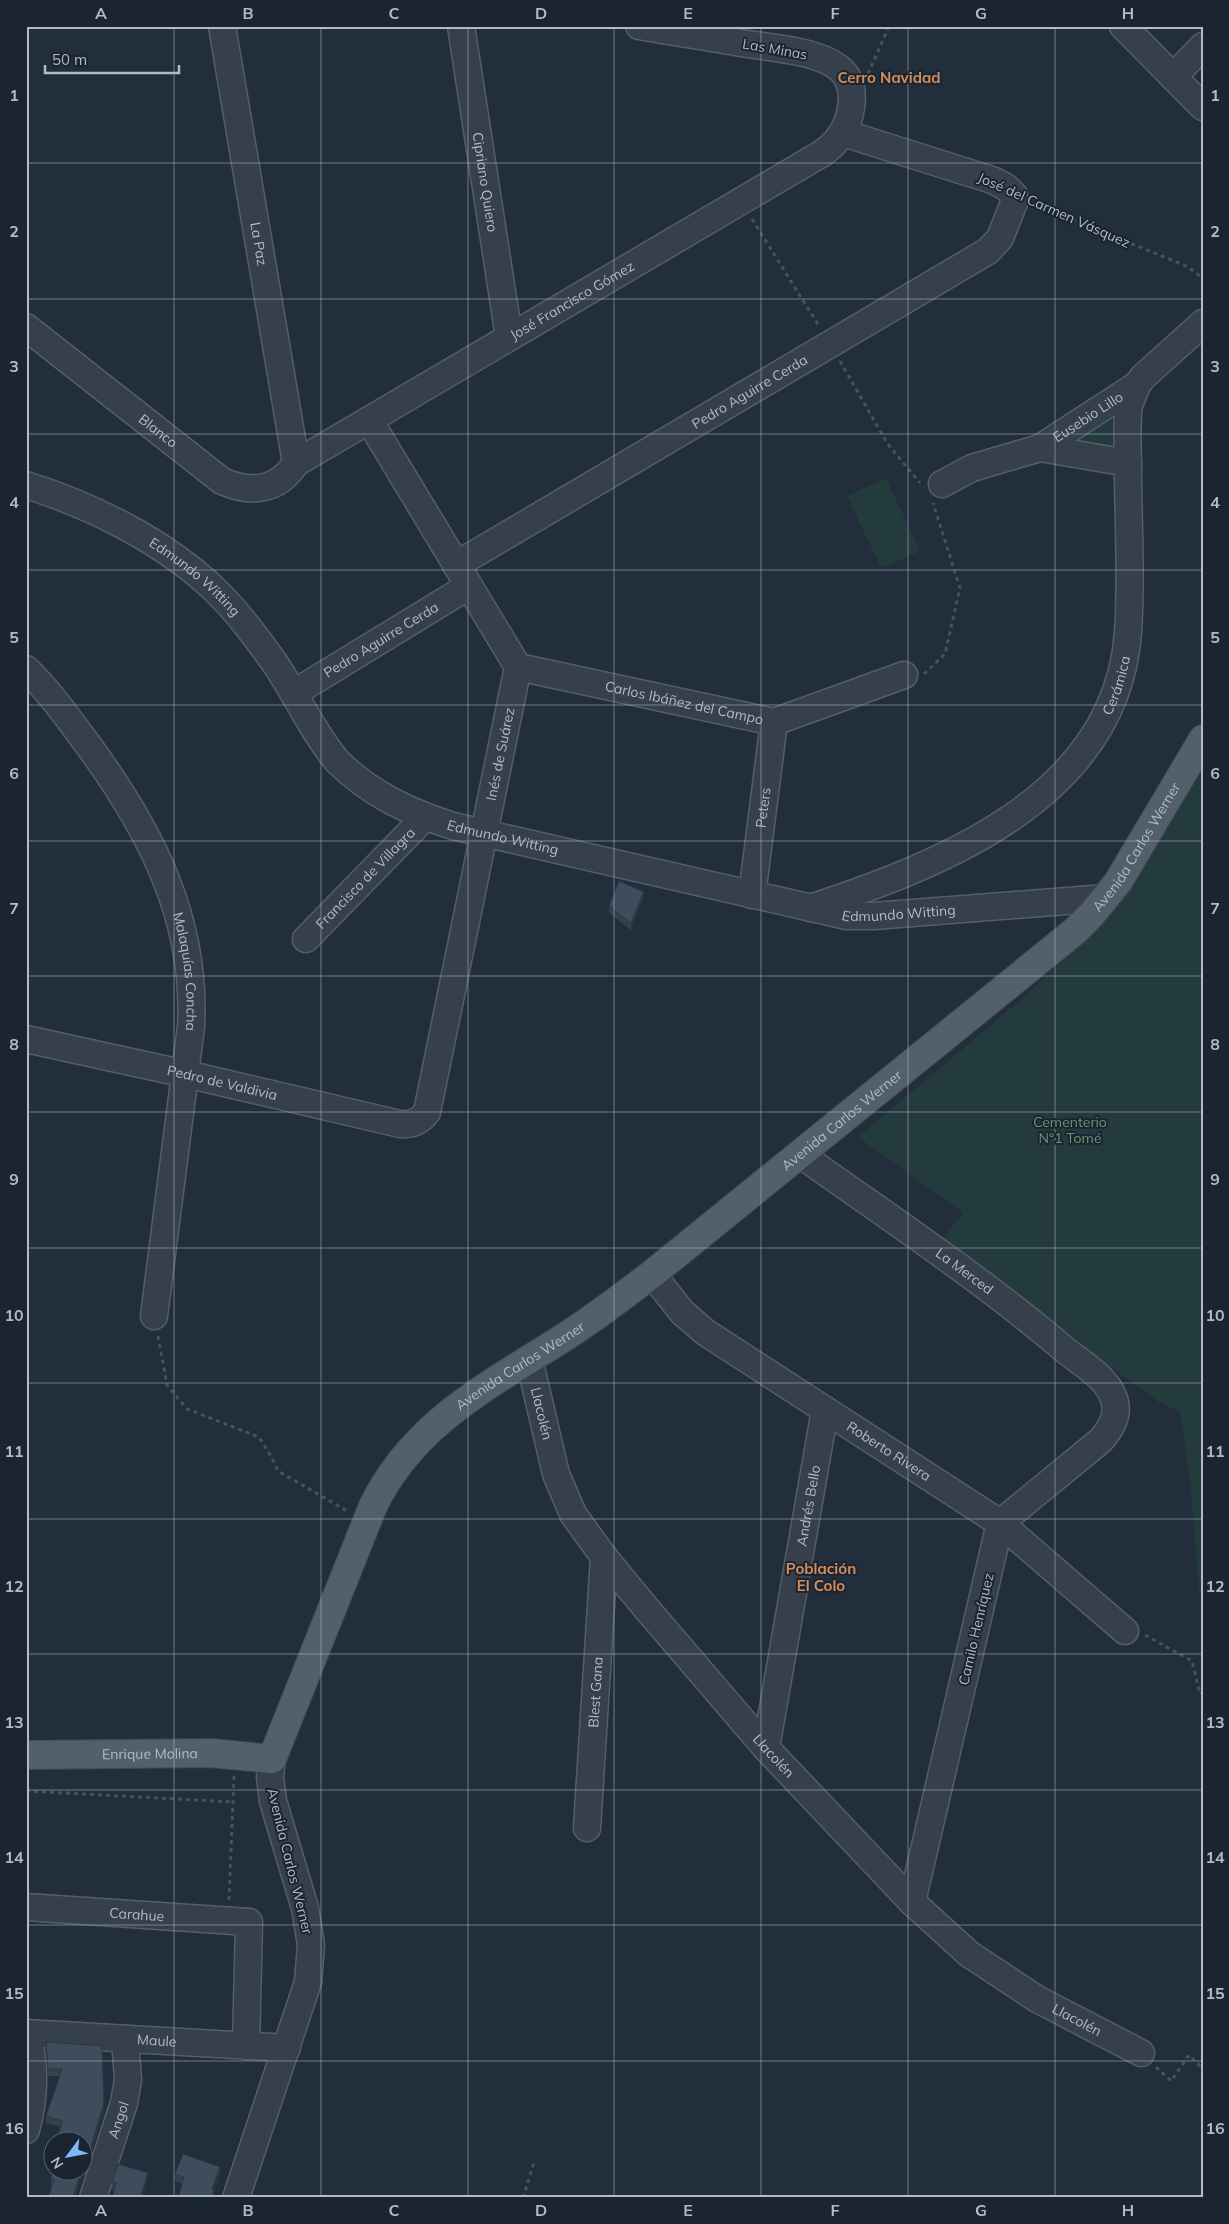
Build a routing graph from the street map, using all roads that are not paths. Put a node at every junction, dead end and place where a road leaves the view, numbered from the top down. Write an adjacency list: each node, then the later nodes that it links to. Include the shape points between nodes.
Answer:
1 (222, 26): 16 (street, La Paz)
2 (461, 26): 12 (street, Cipriano Quiero)
3 (639, 26): 8 (street, Las Minas, via 804,53 840,69 852,93)
4 (1123, 26): 6 (street)
5 (1203, 46): 6 (street)
6 (1173, 76): 7 (street)
7 (1203, 107)
8 (843, 133): 9 (street, José del Carmen Vásquez, via 992,180); 12 (street, José Francisco Gómez, via 821,154)
9 (1014, 195): 20 (street, Pedro Aguirre Cerda, via 1003,232 992,248 830,344)
10 (1203, 323): 13 (street, Cerámica)
11 (26, 327): 16 (street, Blanco, via 222,481 251,489 268,487 283,479)
12 (509, 337): 14 (street, José Francisco Gómez)
13 (1137, 385): 15 (street, Eusebio Lillo); 17 (street, Cerámica, via 1127,416)
14 (369, 420): 16 (street, José Francisco Gómez); 20 (street)
15 (1040, 448): 17 (street, Eusebio Lillo); 19 (street, Eusebio Lillo, via 981,465)
16 (296, 462)
17 (1128, 463): 31 (street, Cerámica, via 1129,610 1125,655 1114,695 1086,746 1071,766 1038,798 989,834 912,871)
18 (26, 485): 24 (street, Edmundo Witting, via 108,519 185,564 234,611)
19 (932, 489)
20 (463, 576): 21 (street); 24 (street, Pedro Aguirre Cerda)
21 (518, 668): 25 (street, Carlos Ibáñez del Campo); 28 (street, Inés de Suárez)
22 (26, 669): 34 (street, Malaquías Concha, via 55,702 115,783 142,827 166,877 186,944 192,978 192,1027)
23 (910, 678): 25 (street, Carlos Ibáñez del Campo)
24 (294, 693): 27 (street, Edmundo Witting, via 324,744 351,775 375,793)
25 (774, 722): 29 (street, Peters)
26 (1203, 739): 30 (main road, Avenida Carlos Werner)
27 (425, 817): 28 (street, Edmundo Witting); 32 (street, Francisco de Villagra)
28 (484, 834): 29 (street, Edmundo Witting); 35 (street, Inés de Suárez, via 428,1109)
29 (752, 896): 31 (street, Edmundo Witting)
30 (1106, 898): 31 (street, Edmundo Witting, via 860,916 836,915); 36 (main road, Avenida Carlos Werner, via 1046,956)
31 (810, 908)
32 (306, 939)
33 (26, 1039): 34 (street, Pedro de Valdivia)
34 (186, 1074): 35 (street, Pedro de Valdivia, via 400,1124); 38 (street, Malaquías Concha)
35 (418, 1121)
36 (800, 1154): 37 (main road, Avenida Carlos Werner); 41 (street, La Merced, via 1032,1323 1106,1384 1116,1403 1111,1428 1100,1441)
37 (652, 1274): 39 (main road, Avenida Carlos Werner, via 591,1320); 40 (street, Roberto Rivera, via 682,1312 705,1332)
38 (154, 1316)
39 (529, 1359): 42 (street, Llacolén, via 560,1487 574,1514); 46 (main road, Avenida Carlos Werner, via 427,1431 395,1467 366,1522)
40 (825, 1410): 41 (street, Roberto Rivera); 44 (street, Andrés Bello)
41 (1000, 1523): 43 (street, Roberto Rivera); 48 (street, Camilo Henríquez)
42 (604, 1557): 44 (street, Llacolén); 47 (street, Blest Gana)
43 (1126, 1631)
44 (766, 1748): 48 (street, Llacolén)
45 (26, 1755): 46 (main road, Enrique Molina, via 211,1753)
46 (272, 1759): 53 (street, Avenida Carlos Werner, via 270,1789 305,1908 311,1945 308,1982)
47 (587, 1828)
48 (912, 1902): 54 (street, Llacolén, via 994,1972 1037,1999)
49 (26, 1907): 52 (street, Carahue, via 238,1921)
50 (27, 2033): 51 (street, Maule); 55 (street, via 34,2081)
51 (125, 2038): 52 (street, Maule); 56 (street, Angol, via 128,2080 124,2103)
52 (246, 2046): 53 (street, Maule)
53 (287, 2048): 57 (street, Avenida Carlos Werner)
54 (1141, 2053)
55 (26, 2130)
56 (93, 2198)
57 (236, 2198)

